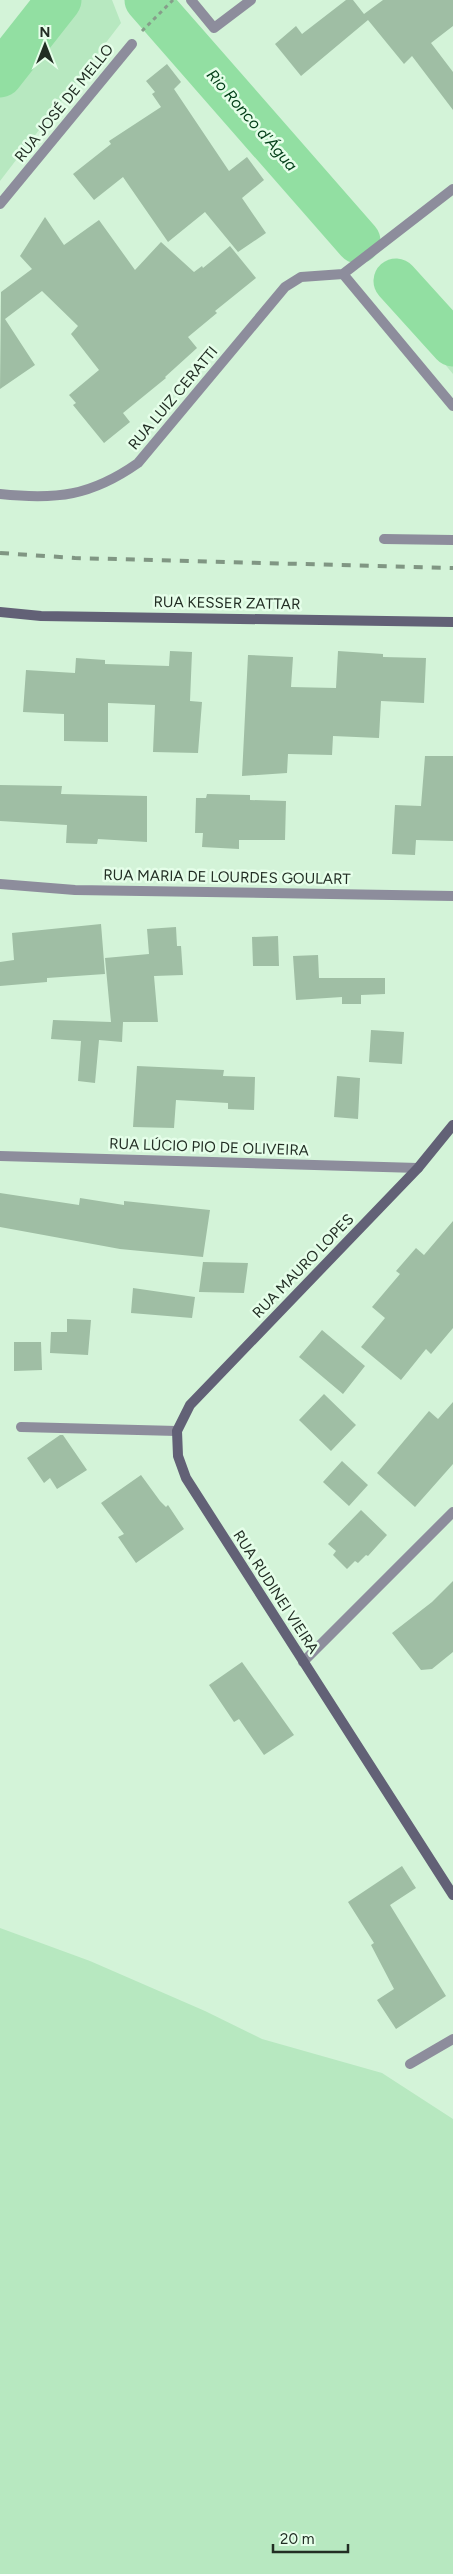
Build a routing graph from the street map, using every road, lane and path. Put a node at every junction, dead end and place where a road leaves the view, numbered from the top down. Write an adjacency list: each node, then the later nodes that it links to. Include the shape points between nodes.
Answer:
1 (174, 0): 4 (path)
2 (191, 0): 3 (street, via 214,28)
3 (251, 0)
4 (151, 20)
5 (132, 44): 7 (street, RUA JOSÉ DE MELLO)
6 (453, 189): 8 (street)
7 (0, 204)
8 (343, 274): 9 (street); 10 (street, RUA LUIZ CERATTI, via 301,277 285,287 138,463 114,480 58,497)
9 (453, 406)
10 (0, 494)
11 (384, 539): 12 (street)
12 (453, 540)
13 (0, 612): 14 (street, RUA KESSER ZATTAR, via 41,616)
14 (453, 622)
15 (0, 884): 16 (street, RUA MARIA DE LOURDES GOULART, via 75,890)
16 (453, 896)
17 (453, 1125): 19 (street, RUA MAURO LOPES)
18 (0, 1156): 19 (street, RUA LÚCIO PIO DE OLIVEIRA)
19 (418, 1168): 21 (street, RUA MAURO LOPES, via 190,1405)
20 (21, 1427): 21 (street)
21 (177, 1431): 23 (street, RUA RUDINEI VIEIRA, via 178,1456 186,1478)
22 (453, 1512): 23 (street)
23 (303, 1662): 24 (street, RUA RUDINEI VIEIRA)
24 (453, 1895)
25 (453, 2039): 26 (street)
26 (410, 2064)

